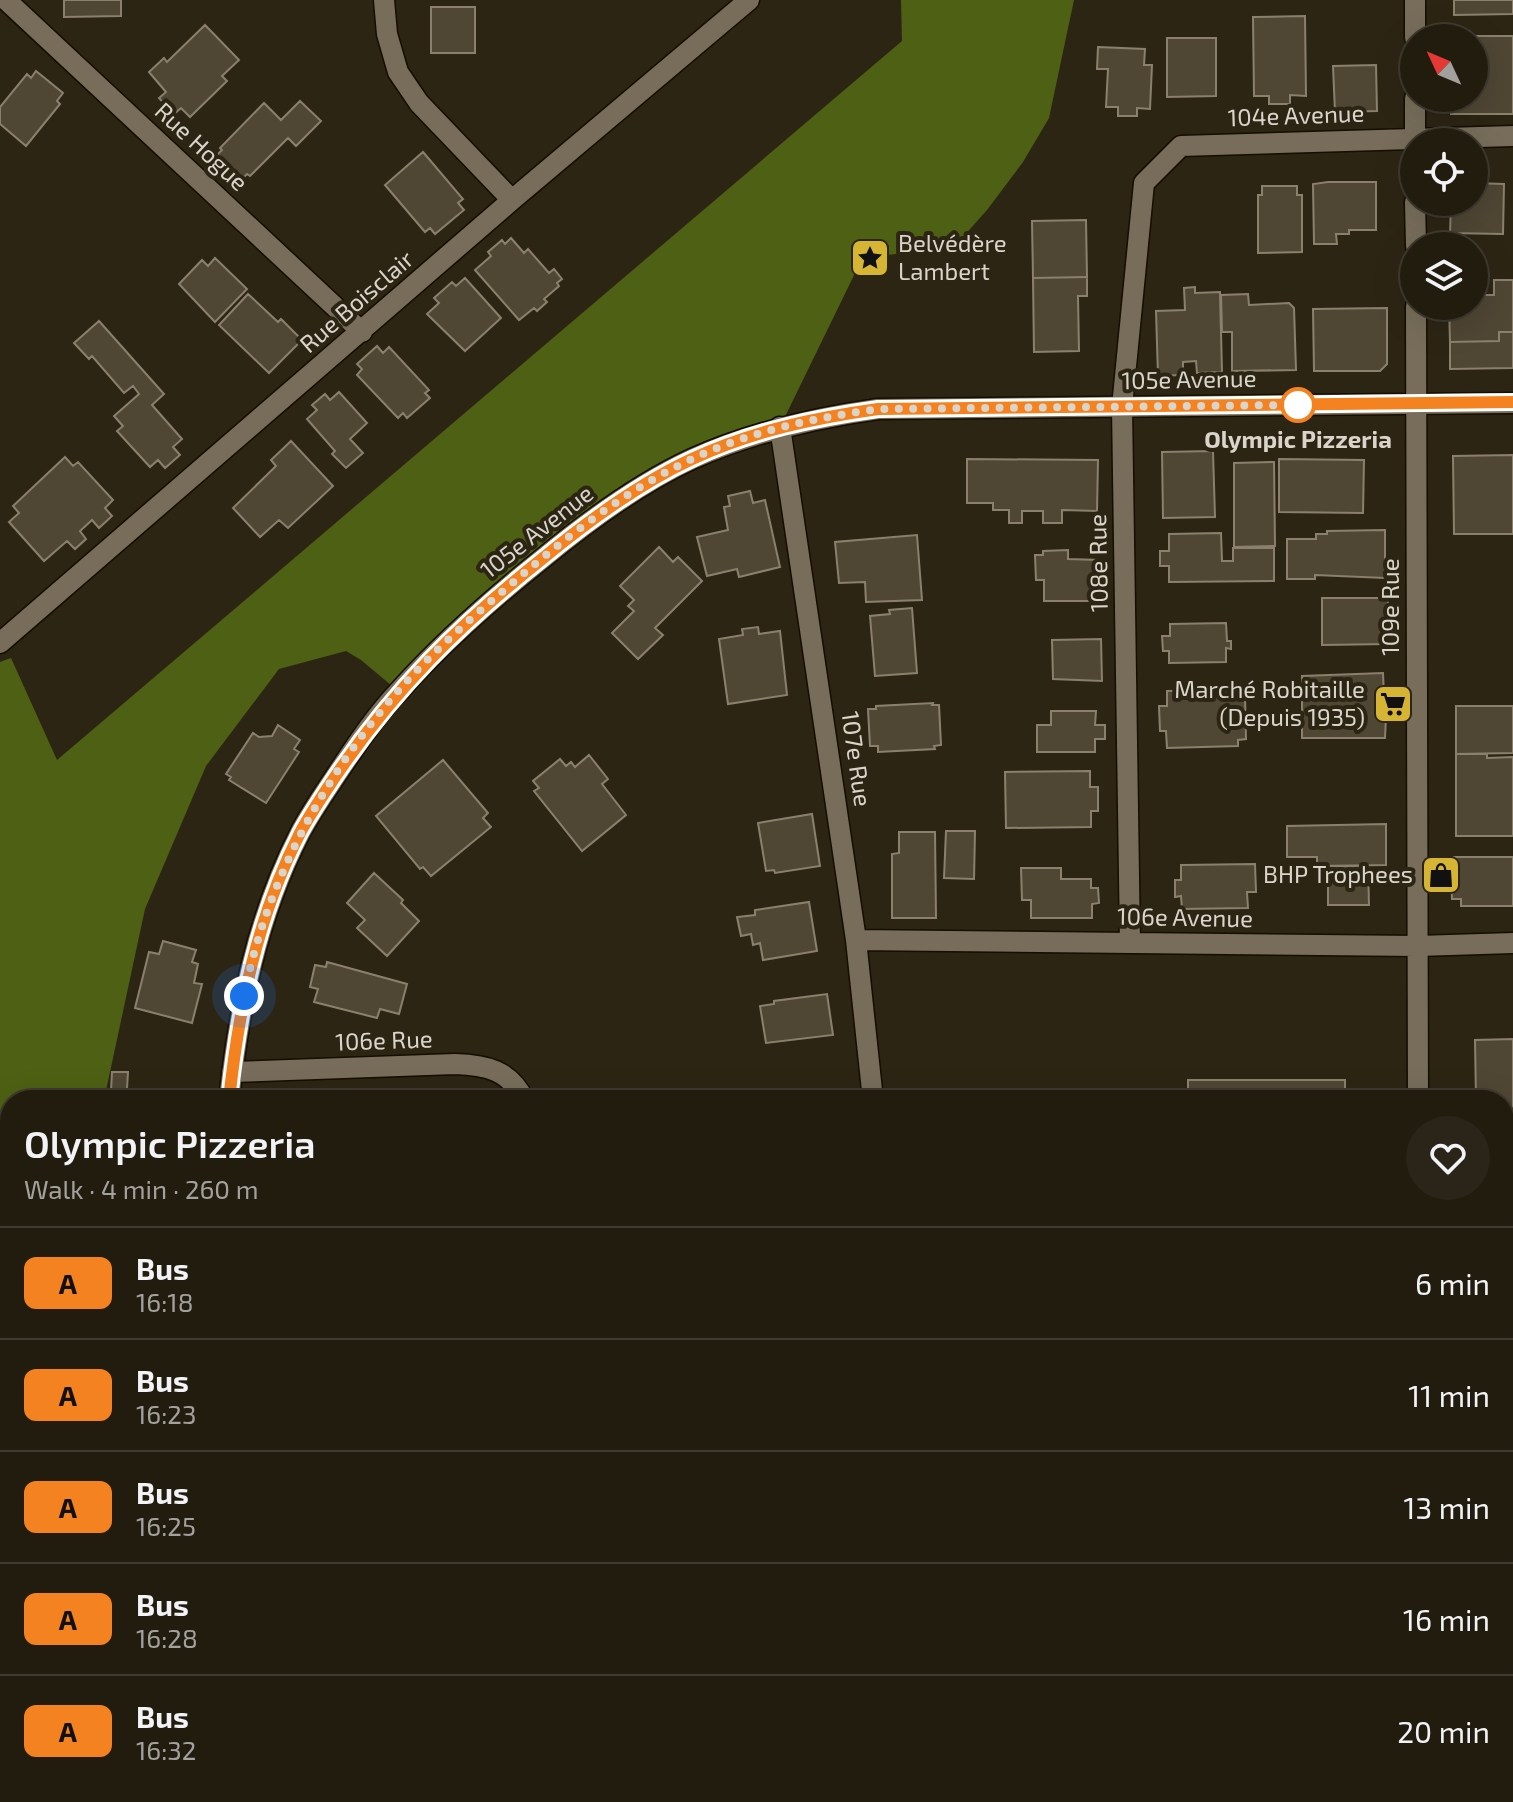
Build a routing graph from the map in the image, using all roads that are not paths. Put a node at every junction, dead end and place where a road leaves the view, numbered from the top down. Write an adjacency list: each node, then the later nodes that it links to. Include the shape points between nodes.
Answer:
1 (6, 0): 12 (street, Rue Hogue)
2 (384, 0): 10 (street, via 398,72 419,103)
3 (749, 0): 10 (street, Rue Boisclair)
4 (1415, 0): 5 (street)
5 (1415, 24)
6 (1513, 136): 7 (street, 104e Avenue)
7 (1488, 137)
8 (1400, 140): 9 (street, 104e Avenue, via 1181,146)
9 (1144, 183): 15 (street, 108e Rue)
10 (512, 200): 12 (street, Rue Boisclair)
11 (1416, 320): 14 (street, 109e Rue)
12 (362, 332): 17 (street, Rue Boisclair)
13 (1513, 403): 14 (street, 105e Avenue)
14 (1416, 404): 15 (street, 105e Avenue); 21 (street, 109e Rue)
15 (1122, 407): 16 (street, 105e Avenue, via 878,409); 19 (street, 108e Rue)
16 (780, 427): 18 (street, 107e Rue); 22 (street, 105e Avenue, via 691,459 609,507 493,599 398,691 327,789 279,880 248,973)
17 (0, 643)
18 (856, 940): 19 (street, 106e Avenue); 25 (street, 107e Rue)
19 (1130, 943): 21 (street, 106e Avenue)
20 (1513, 943): 21 (street, 106e Avenue)
21 (1418, 946): 26 (street, 109e Rue)
22 (232, 1072): 23 (street, 105e Avenue); 24 (street, 106e Rue, via 484,1065 507,1076)
23 (230, 1090)
24 (517, 1090)
25 (872, 1090)
26 (1418, 1090)

